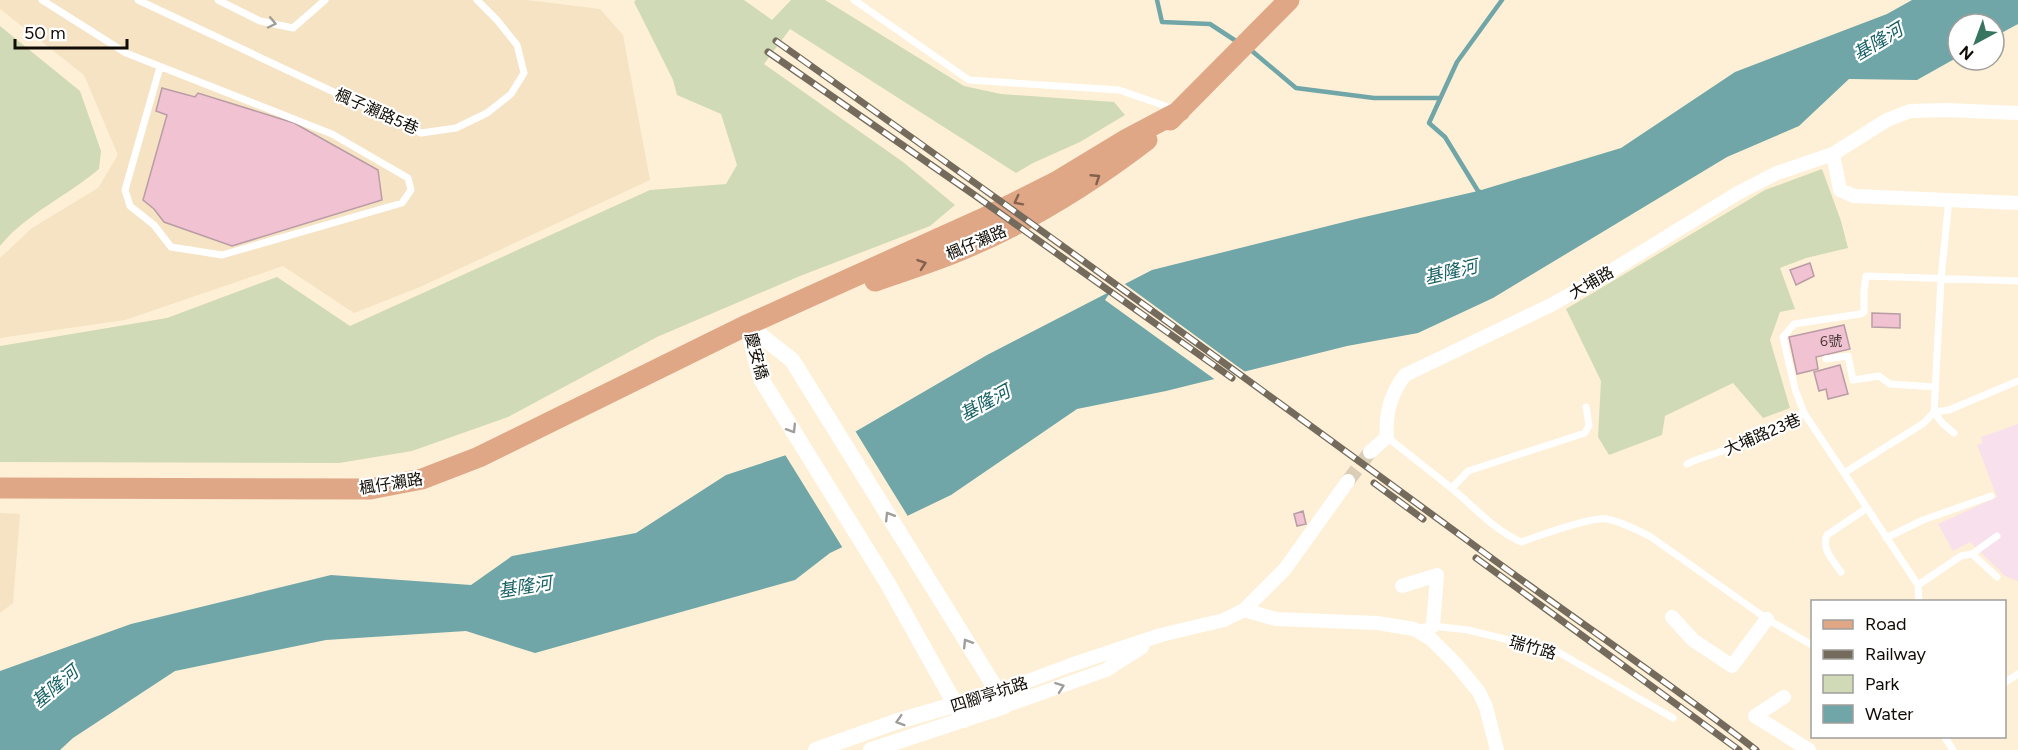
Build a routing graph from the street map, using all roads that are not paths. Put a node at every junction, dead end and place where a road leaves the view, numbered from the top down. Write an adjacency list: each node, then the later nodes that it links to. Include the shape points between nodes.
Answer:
1 (42, 0): 8 (lane, via 126,53)
2 (138, 0): 5 (lane, 楓子瀨路5巷, via 422,132 456,128 487,112 512,93 524,73 517,45)
3 (218, 0): 4 (lane, one-way to 4, via 260,21 293,28)
4 (325, 0)
5 (477, 0)
6 (854, 0): 9 (lane, via 969,80 1119,90)
7 (1289, 0): 9 (main road, 楓仔瀨路)
8 (160, 66): 8 (lane, via 125,190 130,206 154,225 171,247 222,255 402,203 411,190 408,177 332,134)
9 (1179, 111): 16 (main road, 楓仔瀨路, via 1006,207)
10 (2018, 112): 11 (street, 大埔路, via 1910,111 1887,120)
11 (1833, 154): 12 (street, via 1840,190 1854,196); 24 (street, 大埔路, via 1757,183 1551,305 1405,375 1390,403)
12 (1949, 199): 13 (street); 14 (lane)
13 (2018, 203)
14 (1941, 279): 15 (lane); 19 (lane); 22 (lane, via 1866,276 1860,314 1794,324 1783,337)
15 (2018, 281)
16 (747, 325): 29 (main road, 楓仔瀨路, via 479,457 422,479 370,489); 48 (street, 慶安橋, one-way to 16, via 792,360); 49 (street, 慶安橋, one-way to 49, via 761,379 888,584)
17 (1826, 359): 19 (lane, via 1848,356 1853,380 1879,376 1890,384)
18 (2018, 381): 21 (lane, via 1949,410)
19 (1935, 387): 21 (lane)
20 (1586, 407): 30 (lane, via 1589,425 1585,433 1468,471)
21 (1934, 412): 23 (lane); 27 (lane, via 1924,423)
22 (1804, 413): 26 (lane, 大埔路23巷); 27 (lane, 大埔路23巷)
23 (1954, 433)
24 (1387, 437): 25 (street); 30 (lane)
25 (1370, 452)
26 (1687, 464)
27 (1844, 473): 32 (lane, 大埔路23巷)
28 (1348, 481): 41 (street, via 1285,569)
29 (0, 488)
30 (1452, 488): 43 (lane, via 1493,526 1521,542 1605,519 1630,526)
31 (1991, 496): 34 (lane)
32 (1866, 508): 34 (lane, 大埔路23巷); 36 (lane, via 1827,535 1824,542)
33 (1997, 536): 35 (lane)
34 (1886, 538): 38 (lane, 大埔路23巷)
35 (1971, 554): 37 (lane); 38 (lane, via 1961,556)
36 (1841, 572)
37 (1997, 577)
38 (1918, 585): 40 (lane)
39 (1402, 586): 44 (street, via 1437,575)
40 (1919, 600)
41 (1244, 610): 45 (street, 瑞竹路, via 1276,619 1377,623); 48 (street, 四腳亭坑路, via 1224,620 1161,635 1071,665)
42 (1672, 617): 43 (street, via 1694,640 1732,666)
43 (1767, 619): 46 (lane)
44 (1433, 626): 45 (lane, 瑞竹路); 50 (lane, 瑞竹路, via 1468,630 1558,652)
45 (1414, 629): 54 (street, 瑞竹路, via 1431,639 1479,692)
46 (1811, 644)
47 (1784, 697): 55 (street, via 1755,716)
48 (1001, 699): 49 (street, 四腳亭坑路)
49 (960, 713): 51 (street, 四腳亭坑路); 52 (street, 四腳亭坑路, one-way to 52, via 895,722)
50 (1673, 718)
51 (902, 745): 53 (street, 四腳亭坑路)
52 (816, 750)
53 (870, 750)
54 (1497, 750)
55 (1809, 750)

